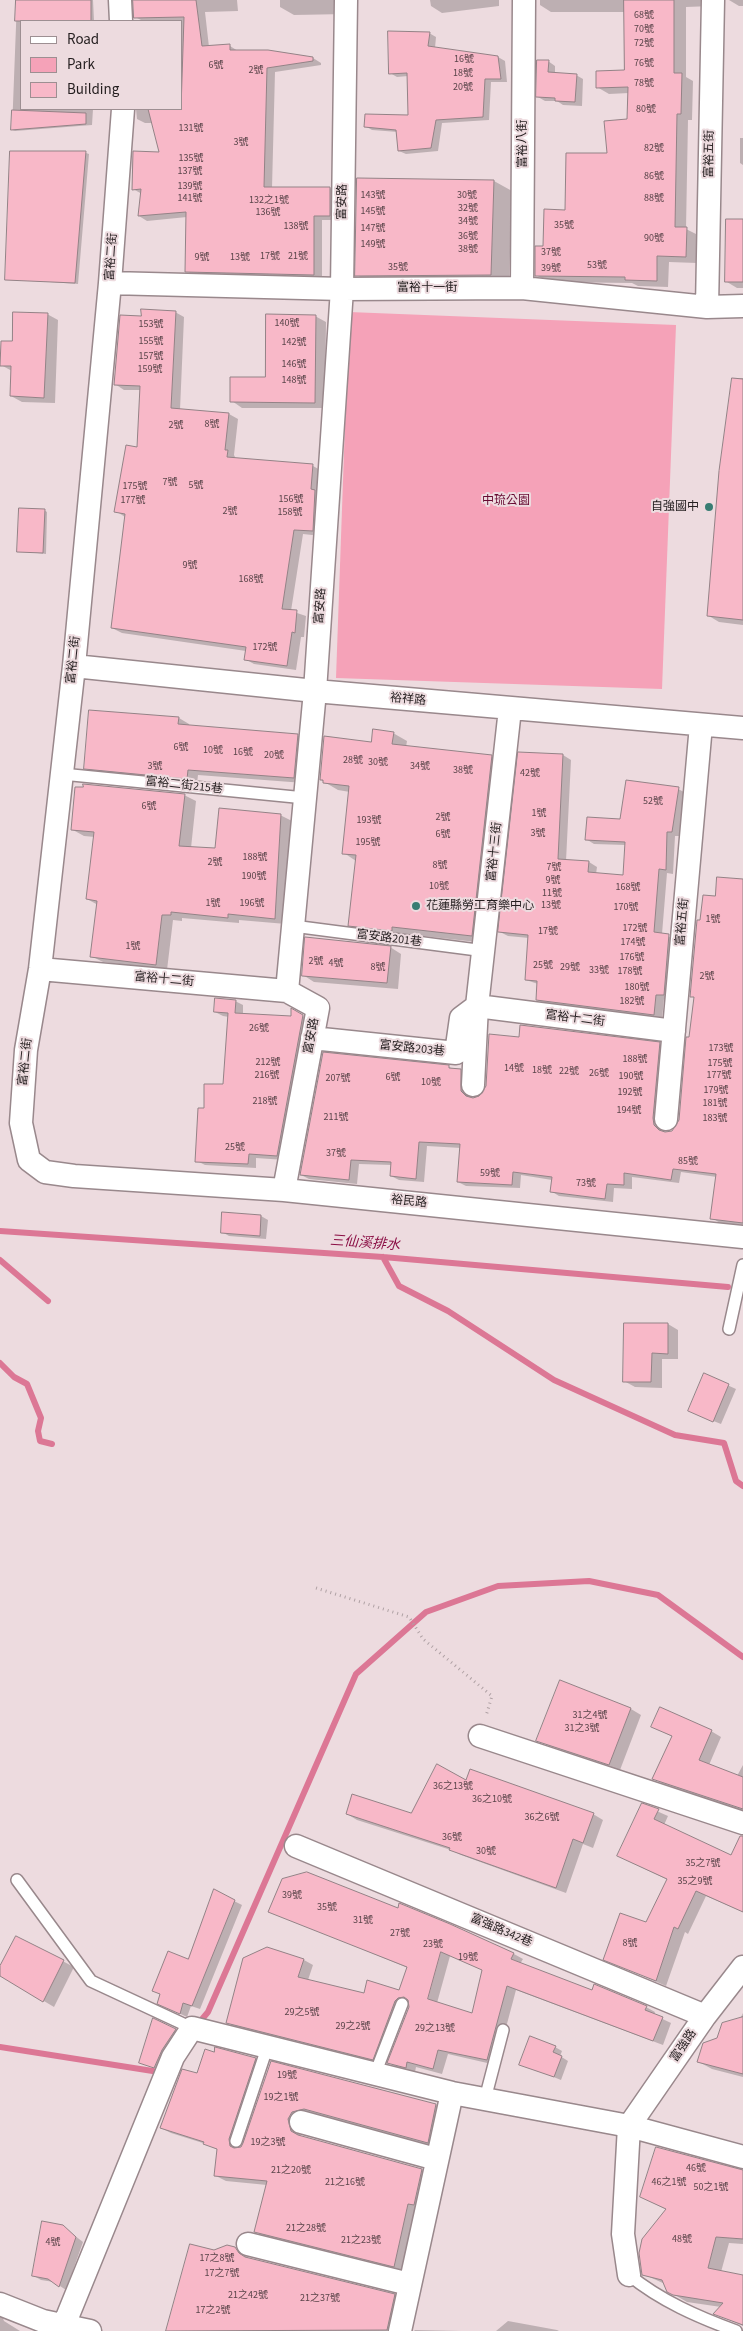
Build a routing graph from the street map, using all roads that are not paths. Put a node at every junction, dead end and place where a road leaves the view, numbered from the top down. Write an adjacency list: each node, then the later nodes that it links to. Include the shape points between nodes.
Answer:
1 (120, 0): 5 (street)
2 (346, 0): 9 (street, 富安路)
3 (524, 0): 8 (street, 富裕八街)
4 (713, 0): 11 (street, 富裕五街)
5 (120, 20)
6 (123, 110): 7 (street, 富裕二街)
7 (110, 282): 9 (street, 富裕十一街); 12 (street, 富裕二街)
8 (522, 288): 9 (street, 富裕十一街); 11 (street, 富裕十一街)
9 (342, 289): 13 (street, 富安路)
10 (743, 306): 11 (street, 富裕十一街)
11 (707, 307)
12 (74, 666): 13 (street, 裕祥路); 17 (street, 富裕二街)
13 (316, 691): 14 (street, 裕祥路); 18 (street, 富安路)
14 (510, 709): 15 (street, 裕祥路); 20 (street, 富裕十三街)
15 (701, 725): 16 (street, 裕祥路); 24 (street, 富裕五街)
16 (743, 728)
17 (62, 774): 18 (lane, 富裕二街215巷); 21 (street, 富裕二街)
18 (305, 798): 19 (street, 富安路)
19 (293, 926): 20 (lane, 富安路201巷); 22 (street, 富安路)
20 (485, 951): 23 (street, 富裕十三街)
21 (40, 969): 22 (street, 富裕十二街); 28 (street, 富裕二街, via 26,1050 21,1123 29,1160 45,1172)
22 (287, 991): 25 (street, 富安路, via 318,1008)
23 (477, 1006): 24 (street, 富裕十二街); 25 (street, 富安路203巷, via 461,1018 456,1053); 26 (street, 富裕十三街)
24 (674, 1031): 27 (street, 富裕五街)
25 (312, 1038): 29 (street, 富安路)
26 (473, 1085)
27 (666, 1120)
28 (74, 1176): 29 (street, 裕民路)
29 (284, 1190): 30 (street, 裕民路)
30 (743, 1237)
31 (743, 1265): 32 (lane)
32 (729, 1329)
33 (480, 1736): 34 (street)
34 (743, 1823)
35 (296, 1846): 39 (street, 富強路342巷)
36 (17, 1880): 40 (lane, via 90,1982)
37 (743, 1967): 39 (street, 富強路)
38 (402, 2004): 43 (lane)
39 (705, 2016): 47 (street, 富強路)
40 (192, 2028): 42 (street); 55 (street, via 174,2057)
41 (503, 2030): 45 (lane)
42 (268, 2045): 43 (street); 48 (lane)
43 (375, 2074): 44 (street)
44 (452, 2093): 45 (street); 50 (street)
45 (485, 2099): 47 (street)
46 (301, 2122): 50 (street)
47 (629, 2126): 49 (street); 52 (street, via 623,2234)
48 (236, 2141)
49 (743, 2157)
50 (436, 2159): 53 (street)
51 (248, 2244): 53 (street)
52 (629, 2275): 58 (lane, via 651,2293)
53 (409, 2284): 57 (street)
54 (0, 2304): 55 (street)
55 (49, 2325): 56 (street)
56 (90, 2331)
57 (400, 2331)
58 (736, 2331)

